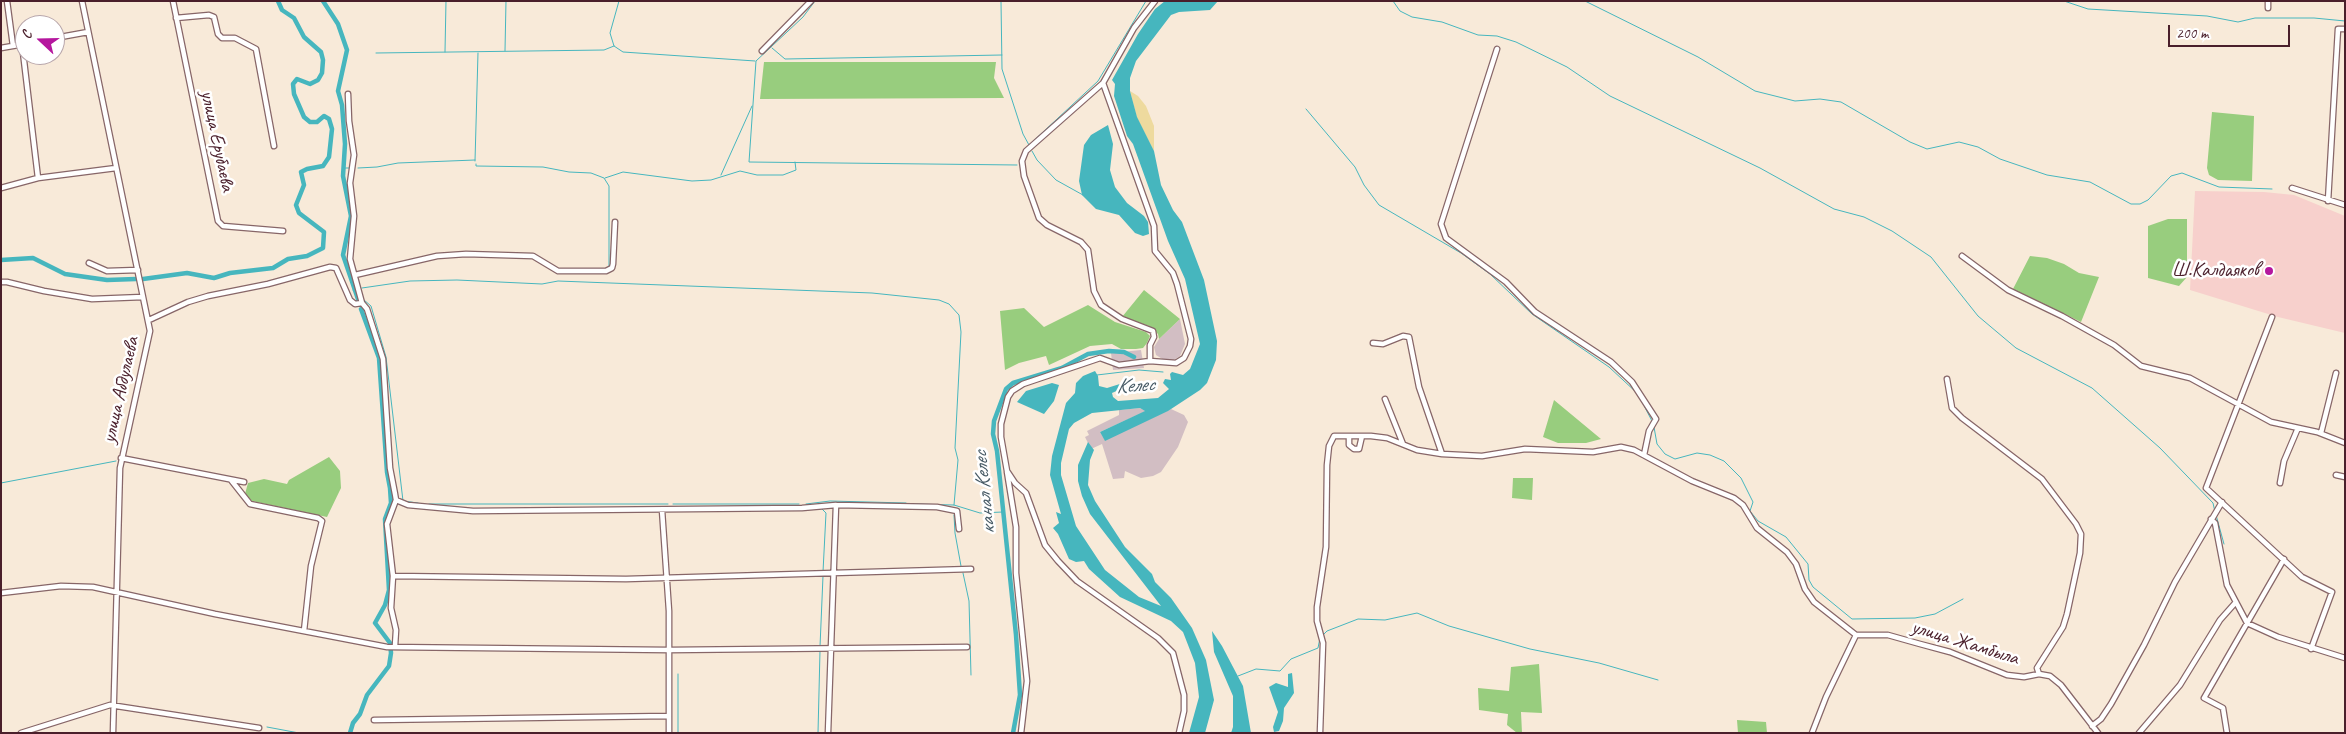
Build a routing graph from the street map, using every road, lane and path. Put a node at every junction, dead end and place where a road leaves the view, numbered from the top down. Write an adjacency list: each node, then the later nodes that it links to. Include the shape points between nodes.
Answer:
1 (7, 1): 12 (street)
2 (82, 1): 10 (street, улица Абдулаева)
3 (173, 1): 8 (street, улица Ерубаева)
4 (811, 1): 15 (street)
5 (1155, 1): 17 (street, via 1134,28)
6 (2268, 1): 7 (street)
7 (2268, 8)
8 (176, 18): 19 (street, via 209,15 214,17 222,38 235,38 256,49); 27 (street, улица Ерубаева, via 218,221 223,226)
9 (2345, 29): 24 (street, via 2338,29)
10 (88, 32): 11 (street); 20 (street, улица Абдулаева)
11 (65, 36)
12 (13, 46): 13 (street)
13 (1, 48)
14 (1497, 49): 50 (street, via 1441,224 1446,238 1506,282 1535,312 1611,362 1632,382 1656,419 1648,431)
15 (762, 51)
16 (26, 65): 21 (street)
17 (1103, 82): 38 (street, via 1154,226 1155,251 1172,273 1190,339 1189,351 1180,362); 38 (street, via 1026,151 1022,161 1024,176 1041,222 1076,239 1088,250 1094,291 1101,305 1122,319 1153,332)
18 (348, 94): 31 (street, via 348,121 354,155 350,183 354,216 350,252)
19 (274, 146)
20 (116, 168): 21 (street); 30 (street, улица Абдулаева)
21 (38, 178): 22 (street)
22 (1, 188)
23 (2292, 188): 24 (street)
24 (2328, 201): 25 (street)
25 (2345, 205)
26 (615, 222): 31 (street, via 613,264 606,271 558,271 533,256 466,254 437,256)
27 (283, 230)
28 (1962, 256): 42 (street, via 2008,290 2114,345 2141,366 2190,378)
29 (88, 263): 30 (street, via 107,271)
30 (138, 270): 33 (street, улица Абдулаева)
31 (355, 275): 34 (street)
32 (1, 282): 33 (street, via 92,299)
33 (144, 297): 36 (street, улица Абдулаева)
34 (362, 303): 36 (street, via 355,304 350,300 336,268 330,267 208,296); 58 (street, via 367,309 383,359 390,468)
35 (2272, 317): 42 (street)
36 (149, 320): 51 (street, улица Абдулаева, via 148,344)
37 (1373, 342): 49 (street, via 1383,344 1403,336 1409,337 1420,387)
38 (1150, 361): 52 (street, via 1119,364 1094,358 1012,391 1001,424)
39 (2336, 373): 44 (street)
40 (1947, 379): 81 (street, via 1952,408 2042,478 2080,534 2080,553 2067,614 2063,627 2037,668)
41 (1385, 399): 48 (street)
42 (2240, 405): 43 (street, via 2270,422); 59 (street, via 2206,488)
43 (2298, 428): 44 (street); 57 (street, via 2284,461)
44 (2321, 433): 47 (street)
45 (1349, 436): 46 (street); 46 (street, via 1349,445 1359,449); 93 (street, via 1334,436 1329,446 1327,465 1326,547 1317,607 1323,643)
46 (1362, 436): 48 (street, via 1387,438)
47 (2345, 443)
48 (1403, 444): 49 (street)
49 (1442, 454): 50 (street, via 1482,456 1525,449 1593,452 1621,447)
50 (1644, 455): 74 (street, via 1743,505 1757,528 1790,556 1814,602)
51 (121, 458): 55 (street); 69 (street, улица Абдулаева)
52 (1007, 470): 91 (street, via 1016,528 1016,573 1027,681); 92 (street, via 1026,494 1045,545 1058,561 1077,581 1158,638 1173,653 1184,695)
53 (2336, 474): 54 (street)
54 (2345, 477)
55 (231, 480): 56 (street); 73 (street, via 250,504 322,521 311,566)
56 (244, 482)
57 (2280, 483)
58 (396, 500): 61 (street, via 408,506 441,510); 67 (street, via 387,524)
59 (2222, 502): 62 (street); 64 (street)
60 (836, 505): 61 (street); 63 (street, via 952,508 957,511); 66 (street)
61 (662, 510): 68 (street)
62 (2211, 519): 71 (street, via 2215,524 2227,585); 85 (street, via 2111,704)
63 (959, 529)
64 (2284, 558): 72 (street); 78 (street, via 2302,577 2332,592)
65 (970, 569): 66 (street)
66 (833, 574): 68 (street); 77 (street)
67 (393, 576): 68 (street); 75 (street, via 391,608 396,630)
68 (667, 577): 79 (street)
69 (118, 592): 70 (street, via 61,586); 73 (street, via 215,616); 82 (street, улица Абдулаева)
70 (1, 593)
71 (2236, 602): 72 (street); 96 (street, via 2220,620 2180,685)
72 (2246, 623): 78 (street); 97 (street, via 2204,698 2223,708)
73 (304, 631): 75 (street)
74 (1856, 635): 81 (street, улица Жамбыла, via 1888,635 1950,652 2007,675 2024,677); 94 (street)
75 (391, 647): 79 (street)
76 (967, 647): 77 (street)
77 (830, 648): 79 (street); 90 (street)
78 (2310, 649): 80 (street)
79 (669, 650): 83 (street)
80 (2345, 658)
81 (2039, 674): 85 (street, улица Жамбыла, via 2050,676 2061,685)
82 (114, 705): 86 (street); 87 (street); 88 (street, улица Абдулаева)
83 (669, 716): 84 (street); 89 (street)
84 (374, 720)
85 (2092, 726): 95 (street, улица Жамбыла)
86 (259, 728)
87 (20, 733)
88 (114, 733)
89 (669, 733)
90 (828, 733)
91 (1021, 733)
92 (1179, 733)
93 (1320, 733)
94 (1812, 733)
95 (2098, 733)
96 (2139, 733)
97 (2227, 733)

